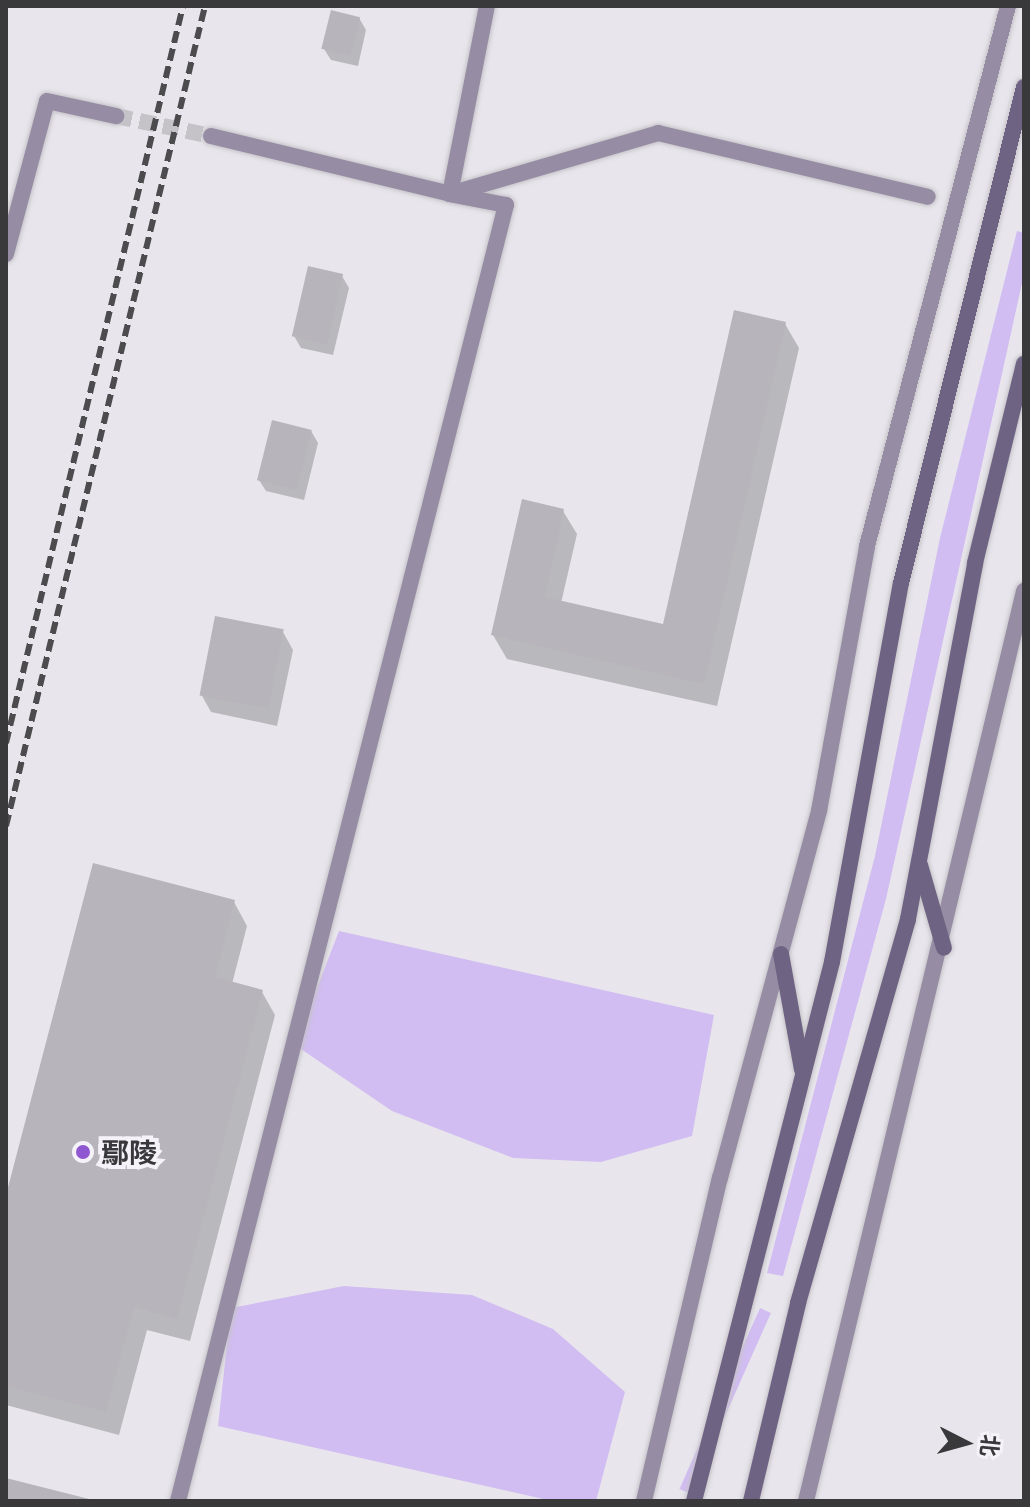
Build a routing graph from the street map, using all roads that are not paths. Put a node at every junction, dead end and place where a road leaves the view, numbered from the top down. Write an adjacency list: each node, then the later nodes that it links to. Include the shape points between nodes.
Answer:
1 (487, 6): 6 (street)
2 (1008, 6): 13 (street, via 867,546 819,811)
3 (1024, 87): 14 (main road, via 901,583 862,814)
4 (116, 116): 8 (street, via 47,101)
5 (211, 136): 6 (street)
6 (450, 194): 7 (street, via 658,133); 15 (street, via 506,205)
7 (928, 197)
8 (6, 254)
9 (1024, 364): 11 (main road, via 975,563)
10 (1024, 591): 12 (street)
11 (919, 862): 12 (main road); 18 (main road)
12 (944, 948): 19 (street)
13 (781, 954): 14 (main road); 16 (street)
14 (804, 1076): 17 (main road)
15 (178, 1501)
16 (644, 1501)
17 (694, 1501)
18 (751, 1501)
19 (806, 1501)

